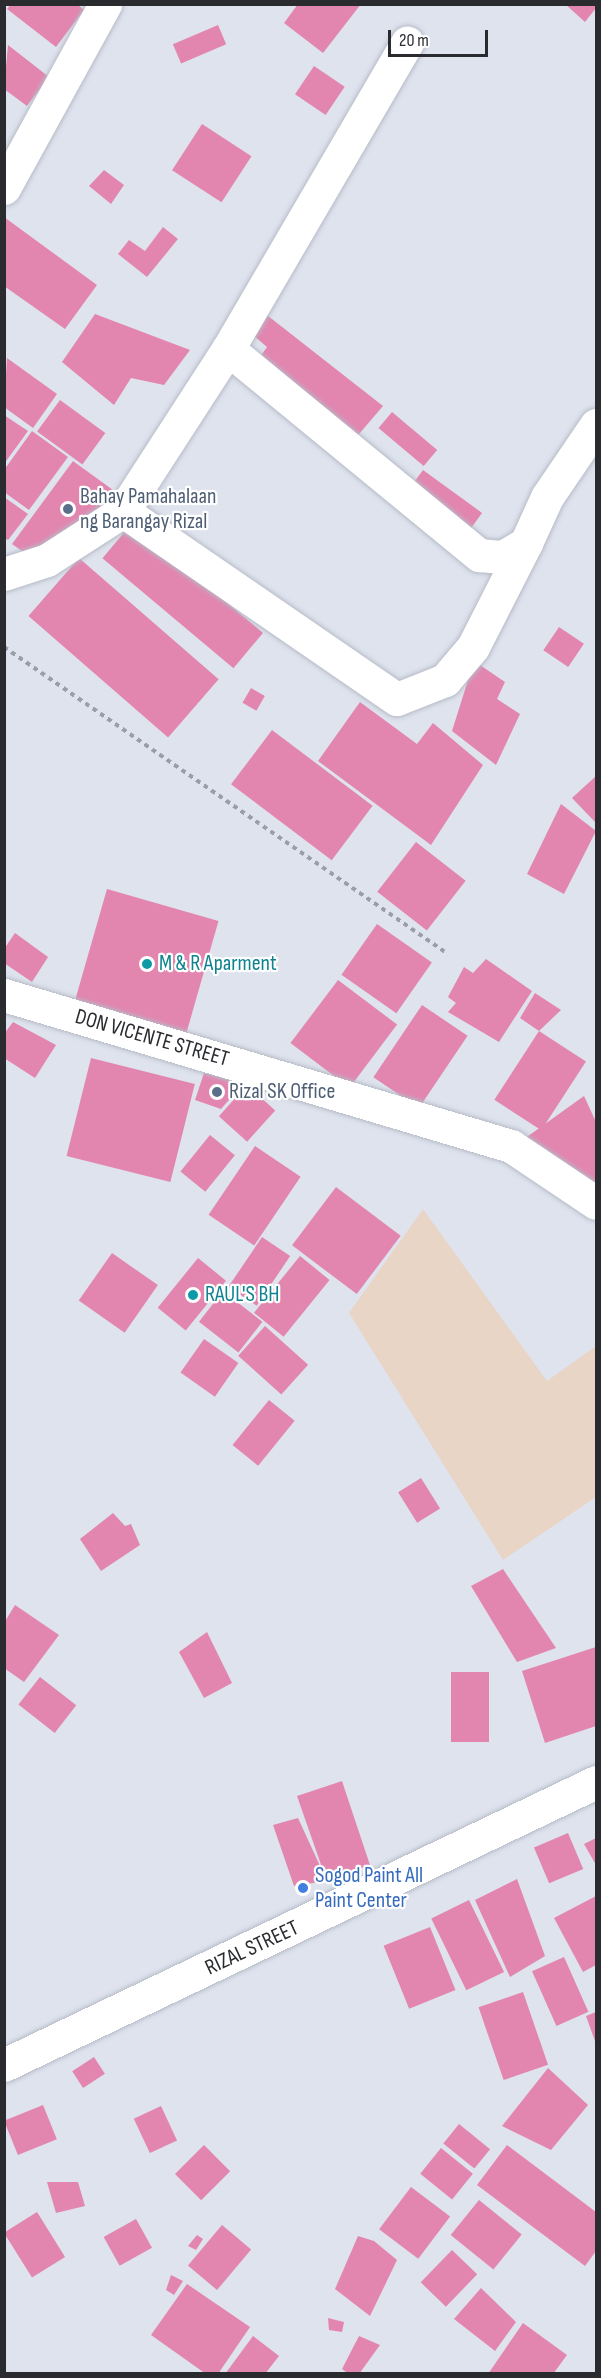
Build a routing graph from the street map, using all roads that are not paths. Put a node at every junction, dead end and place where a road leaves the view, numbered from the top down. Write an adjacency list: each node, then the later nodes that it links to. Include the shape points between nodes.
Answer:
1 (105, 4): 3 (street)
2 (407, 43): 4 (street)
3 (4, 188)
4 (228, 349): 6 (street); 7 (street, via 479,555 503,557)
5 (597, 425): 7 (street, via 547,497)
6 (123, 511): 7 (street, via 397,699 445,680 473,647); 8 (street, via 47,560)
7 (526, 543)
8 (4, 574)
9 (4, 995): 10 (street, DON VICENTE STREET, via 511,1146)
10 (597, 1203)
11 (597, 1782): 12 (street, RIZAL STREET)
12 (4, 2065)

